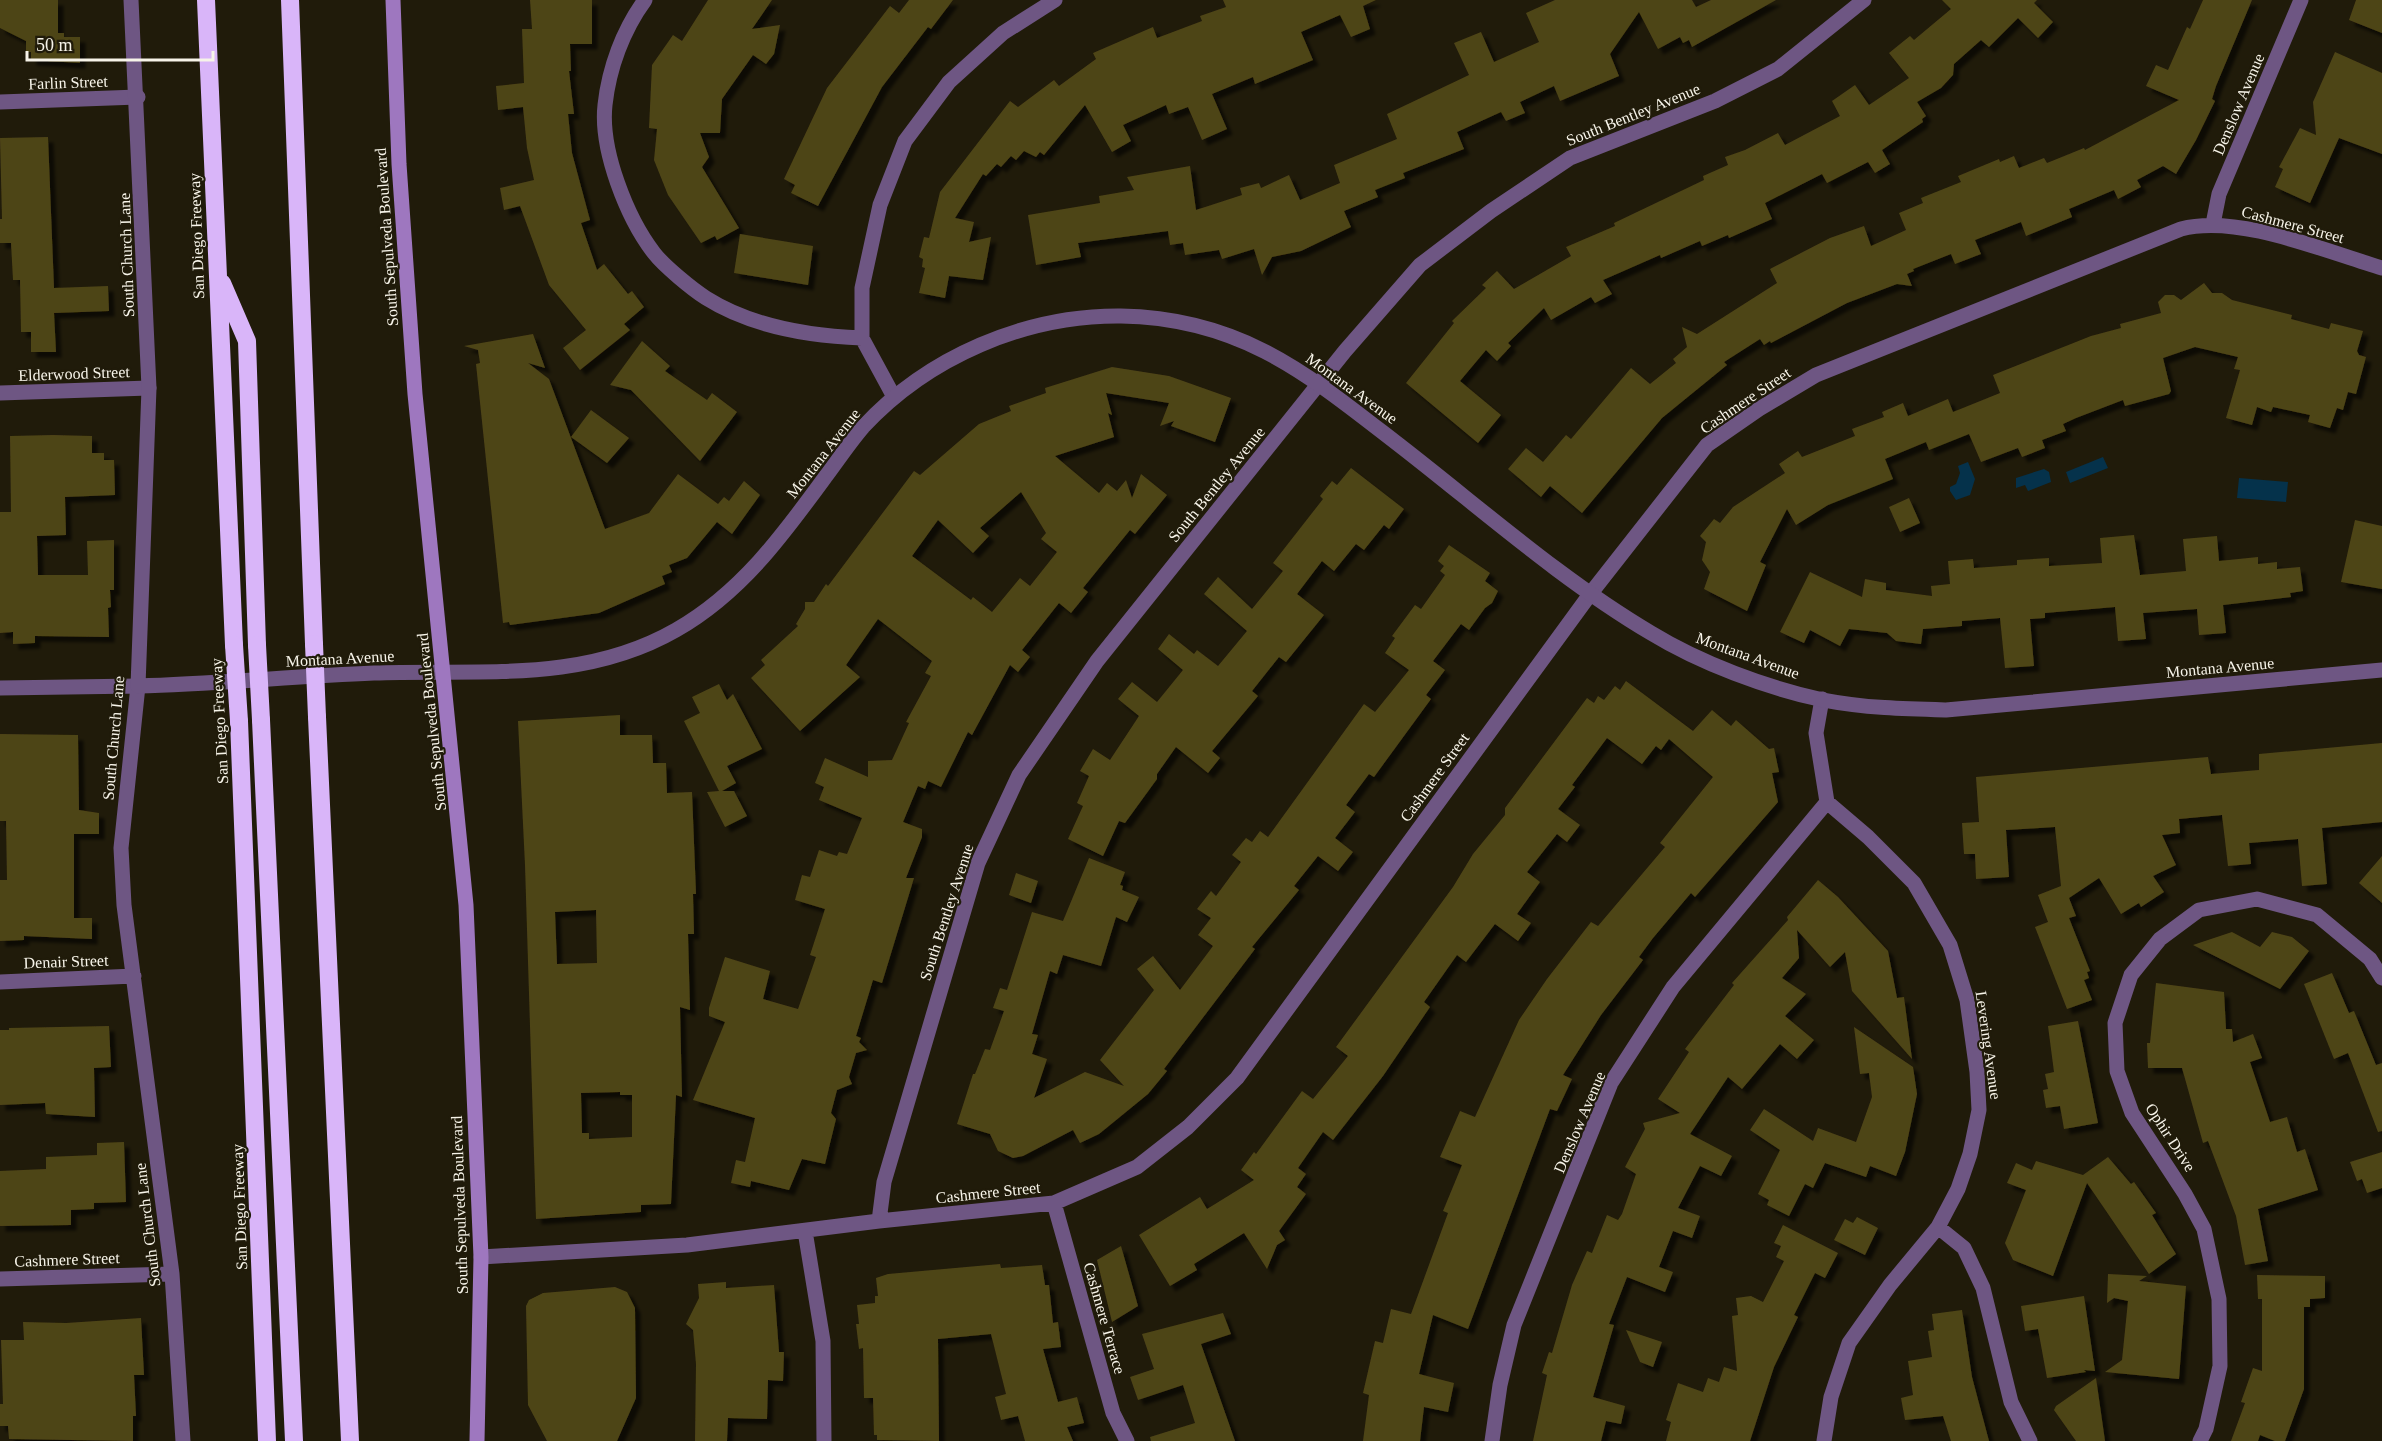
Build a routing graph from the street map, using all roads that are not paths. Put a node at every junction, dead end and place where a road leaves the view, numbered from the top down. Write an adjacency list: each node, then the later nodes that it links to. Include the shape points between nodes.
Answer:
1 (131, 0): 9 (street, South Church Lane)
2 (206, 0): 13 (highway, San Diego Freeway)
3 (290, 0): 39 (highway, bridge)
4 (393, 0): 21 (main road, South Sepulveda Boulevard, via 414,394)
5 (645, 0): 14 (street, via 615,58 605,107 609,149 623,201 655,254 706,298 764,324)
6 (1055, 0): 14 (street, via 1003,33 949,82 905,141 880,205 862,288)
7 (1864, 0): 15 (street, South Bentley Avenue, via 1778,69 1715,100 1570,158 1491,211 1420,265)
8 (2301, 0): 11 (street, Denslow Avenue, via 2219,194)
9 (138, 97): 10 (street, Farlin Street); 16 (street, South Church Lane)
10 (0, 102)
11 (2213, 224): 12 (street, Cashmere Street, via 2250,229); 19 (street, Cashmere Street, via 2170,234 1816,375 1707,445)
12 (2382, 268)
13 (217, 273): 37 (highway, San Diego Freeway, bridge); 38 (highway, bridge, via 247,341)
14 (862, 338): 18 (street)
15 (1319, 383): 18 (street, Montana Avenue, via 1247,342 1200,325 1113,316 1071,318 998,337 938,366); 19 (street, Montana Avenue); 30 (street, South Bentley Avenue, via 1097,661 1019,775 978,862 884,1182)
16 (149, 388): 17 (street, Elderwood Street); 22 (street, South Church Lane)
17 (0, 393)
18 (894, 397): 21 (street, Montana Avenue, via 861,429 774,547 746,578 675,630 624,652 566,667 509,673)
19 (1591, 593): 24 (street, Montana Avenue, via 1686,652 1746,676); 29 (street, Cashmere Street, via 1237,1078 1188,1127 1137,1167)
20 (2382, 670): 24 (street, Montana Avenue, via 1947,710 1883,708)
21 (444, 672): 22 (street, Montana Avenue); 33 (main road, South Sepulveda Boulevard, via 466,905)
22 (138, 686): 23 (street, Montana Avenue); 26 (street, South Church Lane, via 121,848)
23 (0, 688)
24 (1822, 699): 25 (street, via 1816,733)
25 (1827, 802): 31 (street, Levering Avenue, via 1914,883 1950,945 1967,1000 1979,1110 1958,1189); 43 (street, Denslow Avenue, via 1673,987 1611,1083 1514,1325)
26 (134, 976): 28 (street, Denair Street); 34 (street, South Church Lane)
27 (2382, 978): 46 (street, Ophir Drive, via 2370,959 2317,915 2257,898 2199,910 2160,939 2131,975 2115,1023 2117,1071 2132,1113 2204,1229 2219,1299 2220,1366)
28 (0, 982)
29 (1054, 1203): 30 (street, Cashmere Street); 42 (street, Cashmere Terrace, via 1113,1413)
30 (879, 1221): 32 (street, Cashmere Street)
31 (1938, 1227): 44 (street, Levering Avenue, via 1849,1343 1831,1397); 45 (street, via 1964,1248 1983,1288 2011,1402)
32 (805, 1231): 33 (street, Cashmere Street, via 657,1248); 41 (street, via 823,1341)
33 (481, 1257): 40 (main road, South Sepulveda Boulevard)
34 (172, 1274): 35 (street, Cashmere Street); 36 (street, South Church Lane)
35 (0, 1279)
36 (183, 1441)
37 (267, 1441)
38 (294, 1441)
39 (350, 1441)
40 (477, 1441)
41 (824, 1441)
42 (1127, 1441)
43 (1492, 1441)
44 (1824, 1441)
45 (2030, 1441)
46 (2200, 1441)

